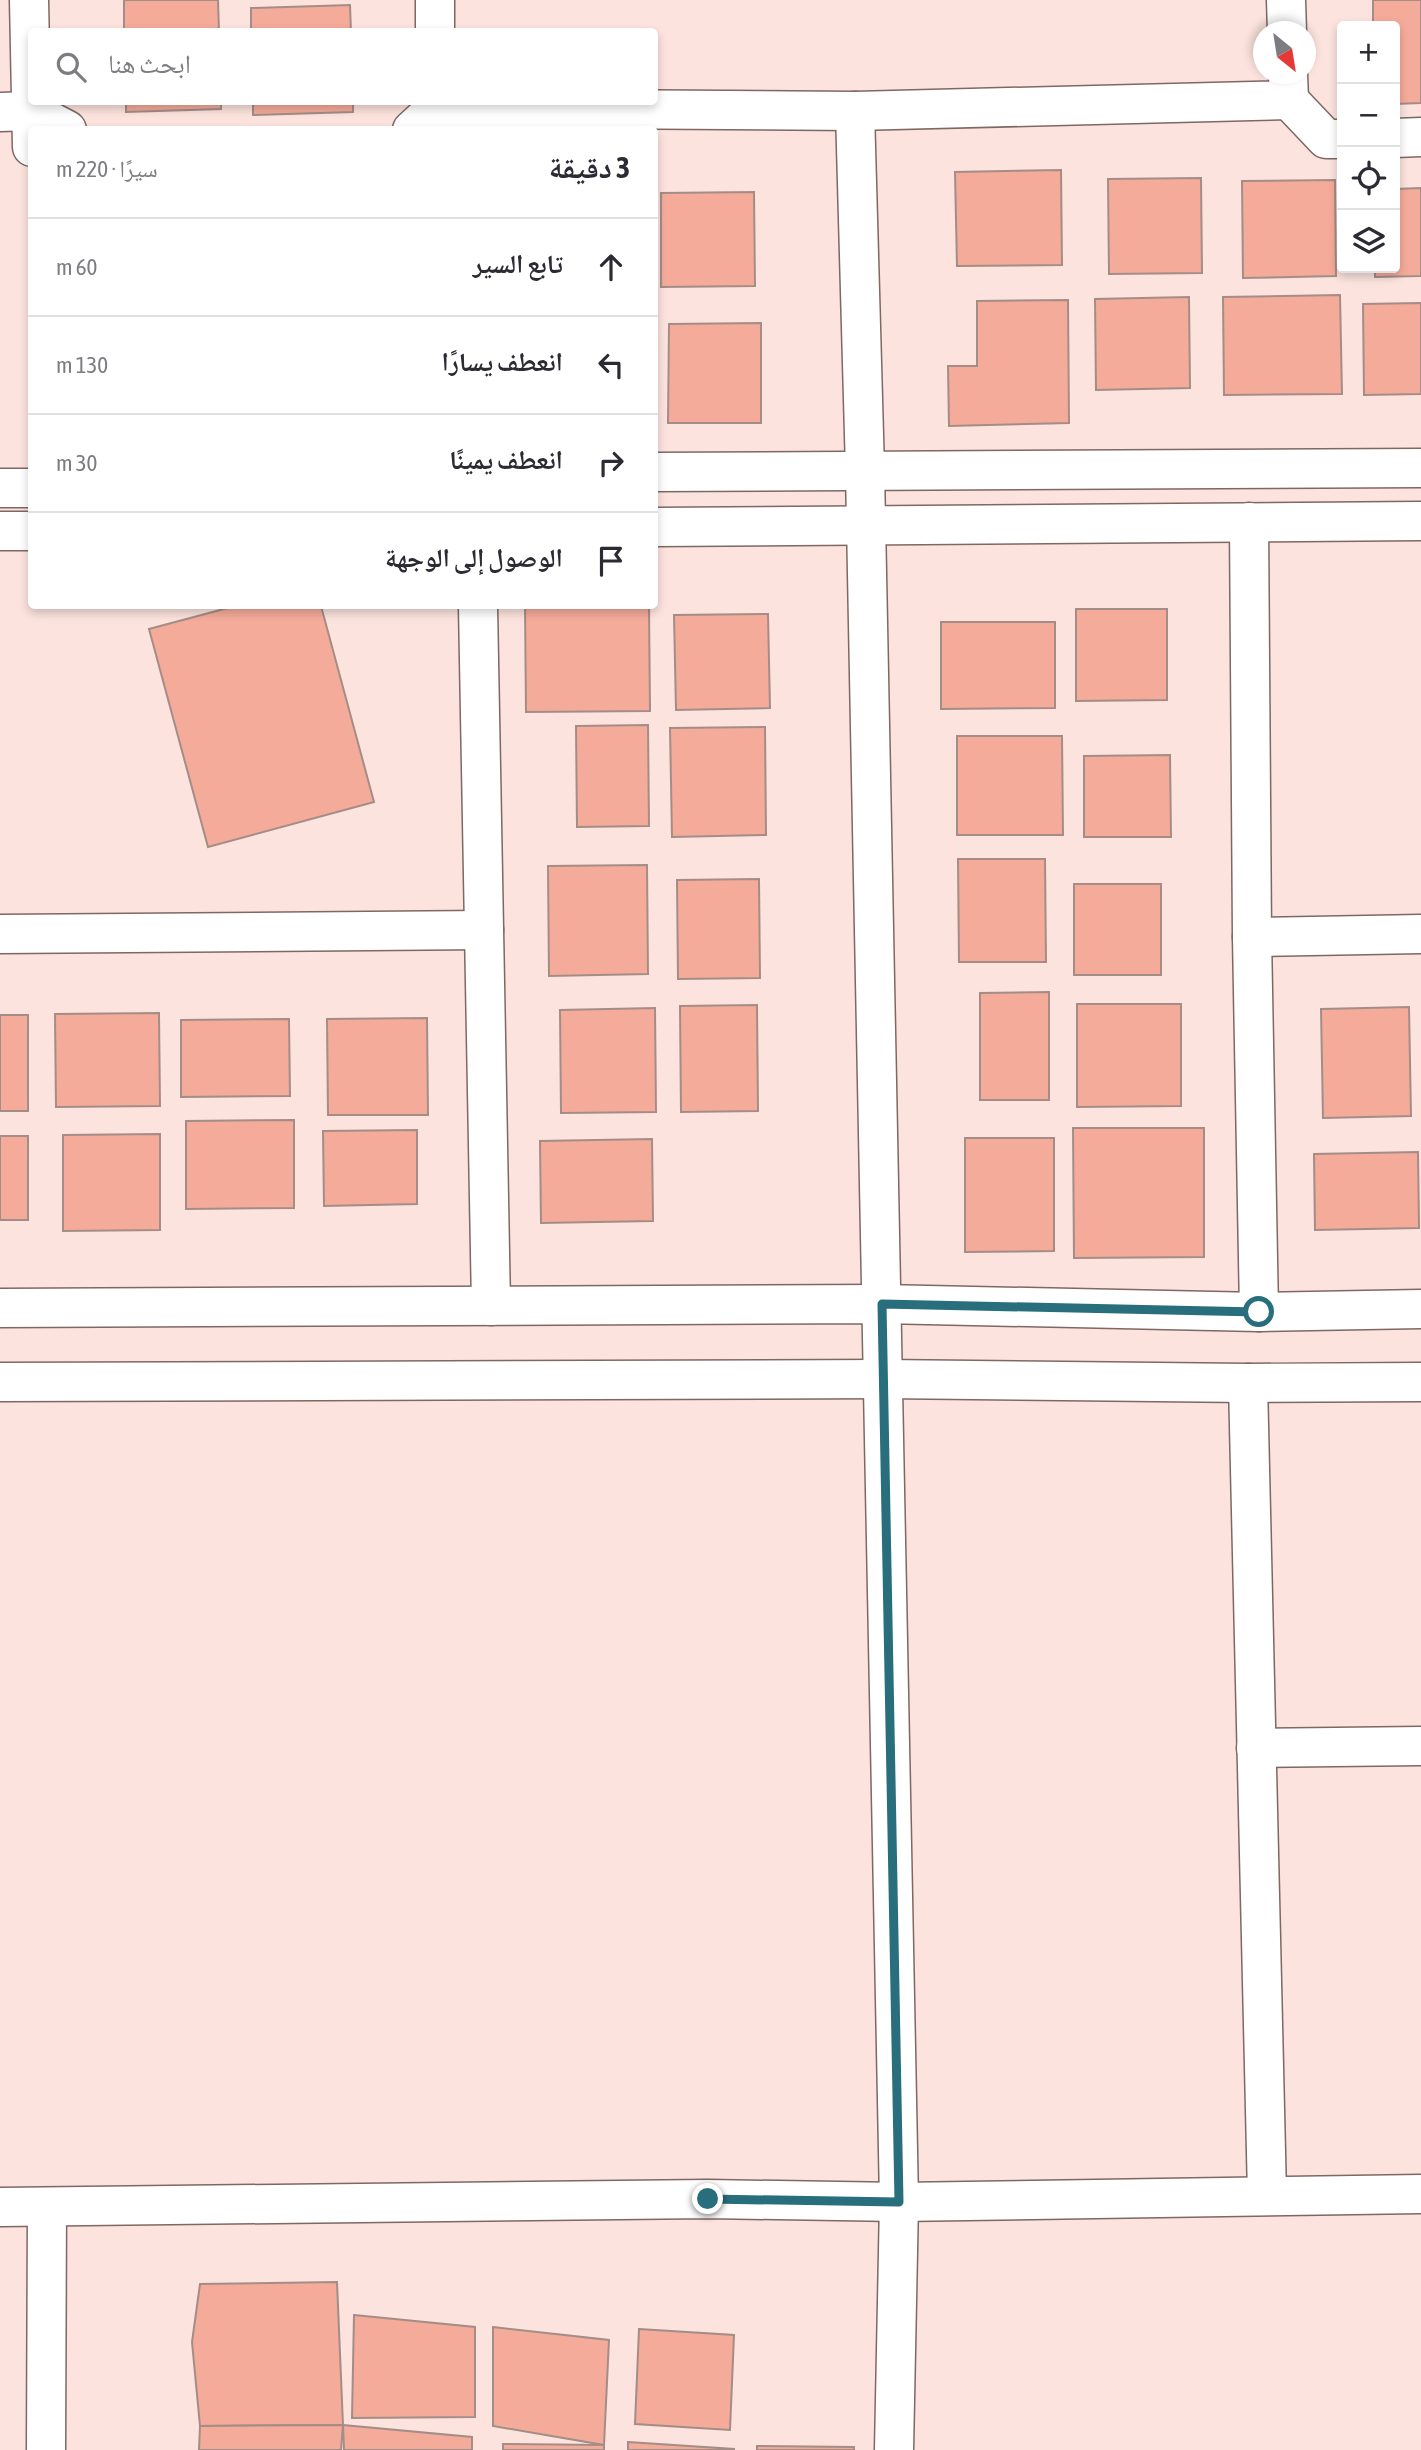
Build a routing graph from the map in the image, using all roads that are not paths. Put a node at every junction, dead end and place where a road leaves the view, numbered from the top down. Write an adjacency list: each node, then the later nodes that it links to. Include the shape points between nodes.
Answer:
1 (29, 0): 9 (street)
2 (435, 0): 5 (street)
3 (1286, 0): 4 (street)
4 (1287, 21)
5 (435, 28)
6 (1289, 87): 7 (street); 13 (street, via 1326,139)
7 (855, 111): 8 (street); 15 (street)
8 (428, 113)
9 (21, 123): 10 (street)
10 (41, 126)
11 (1421, 137): 12 (street)
12 (1400, 138)
13 (1337, 139)
14 (1421, 468): 15 (street)
15 (865, 471): 16 (street); 21 (street)
16 (658, 472)
17 (0, 488): 18 (street)
18 (28, 488)
19 (1421, 521): 20 (street)
20 (1249, 522): 21 (street); 29 (street)
21 (866, 525): 22 (street); 30 (street)
22 (658, 527)
23 (0, 531): 24 (street)
24 (28, 531)
25 (478, 609): 26 (street)
26 (484, 930): 27 (street); 31 (street)
27 (0, 934)
28 (1421, 934): 29 (street)
29 (1252, 937): 34 (street)
30 (882, 1304): 31 (street); 34 (street); 35 (street)
31 (491, 1306): 32 (street)
32 (0, 1308)
33 (1421, 1309): 34 (street)
34 (1259, 1312)
35 (884, 1379): 36 (street); 38 (street); 43 (street)
36 (0, 1382)
37 (1421, 1382): 38 (street)
38 (1248, 1383): 40 (street)
39 (1421, 1746): 40 (street)
40 (1256, 1748): 42 (street)
41 (1421, 2194): 42 (street)
42 (1267, 2195): 43 (street)
43 (899, 2202): 45 (street, via 708,2199); 47 (street)
44 (0, 2207): 45 (street)
45 (47, 2207): 46 (street)
46 (46, 2450)
47 (894, 2450)

